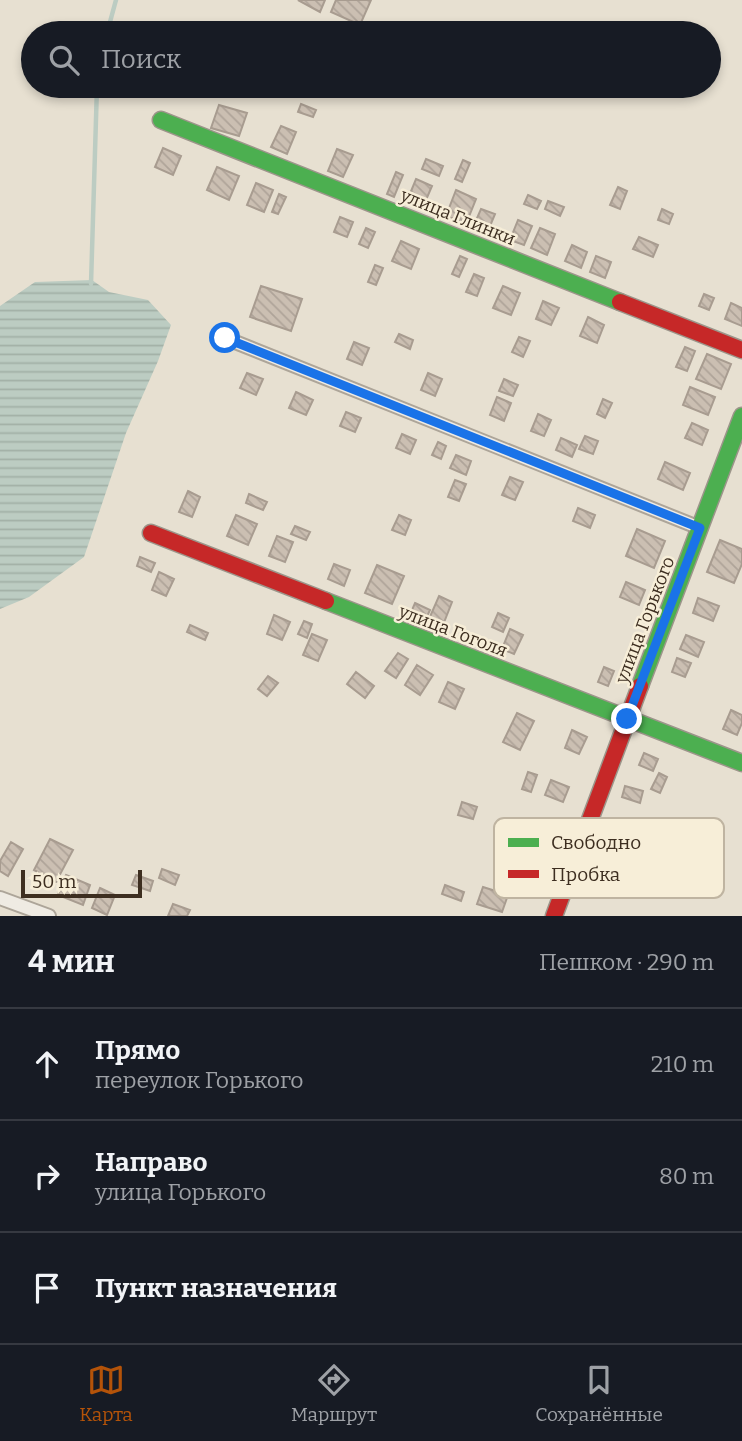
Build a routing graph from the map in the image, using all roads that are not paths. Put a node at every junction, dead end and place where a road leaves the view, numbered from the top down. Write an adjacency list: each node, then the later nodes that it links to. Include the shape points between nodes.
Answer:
1 (160, 120): 3 (street, улица Глинки)
2 (225, 338): 5 (street)
3 (742, 350)
4 (742, 416): 5 (street, улица Горького)
5 (700, 528): 7 (street, улица Горького)
6 (151, 533): 7 (street, улица Гоголя)
7 (627, 719): 8 (street, улица Гоголя); 9 (street, улица Горького)
8 (742, 763)
9 (590, 818)
10 (0, 898): 12 (street)
11 (561, 898): 13 (street, улица Горького)
12 (49, 916)
13 (554, 916)

